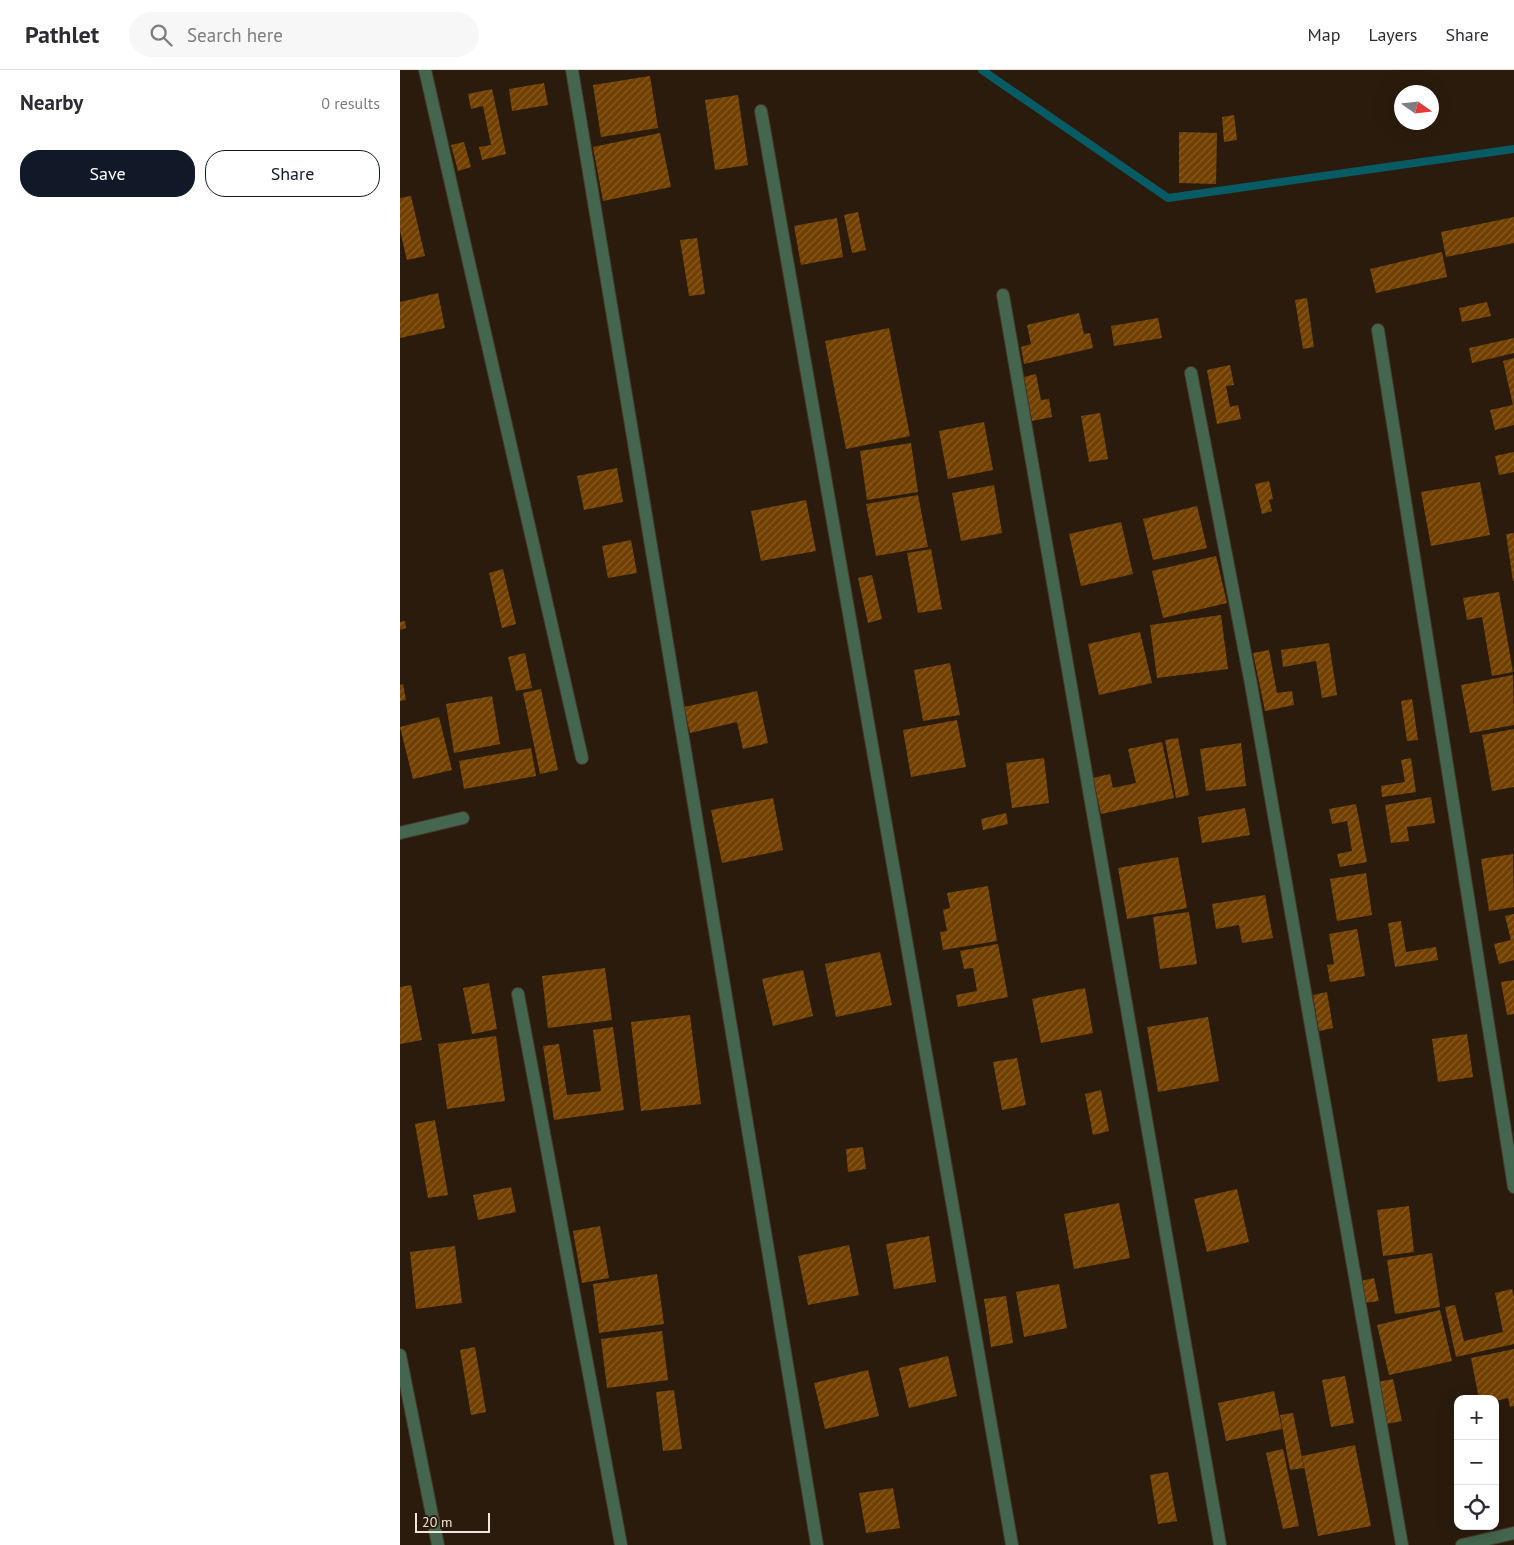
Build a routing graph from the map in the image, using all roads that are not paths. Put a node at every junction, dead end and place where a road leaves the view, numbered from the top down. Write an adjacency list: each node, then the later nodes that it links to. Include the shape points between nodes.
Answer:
1 (425, 70): 7 (street)
2 (572, 70): 16 (street)
3 (762, 112): 17 (street)
4 (1003, 295): 18 (street)
5 (1378, 330): 11 (street)
6 (1191, 373): 19 (street, via 1251,684)
7 (582, 758)
8 (463, 818): 9 (street)
9 (400, 833)
10 (518, 994): 15 (street)
11 (1514, 1187)
12 (400, 1355): 14 (street)
13 (1514, 1533): 20 (street)
14 (438, 1545)
15 (621, 1545)
16 (817, 1545)
17 (1012, 1545)
18 (1220, 1545)
19 (1402, 1545)
20 (1462, 1545)

